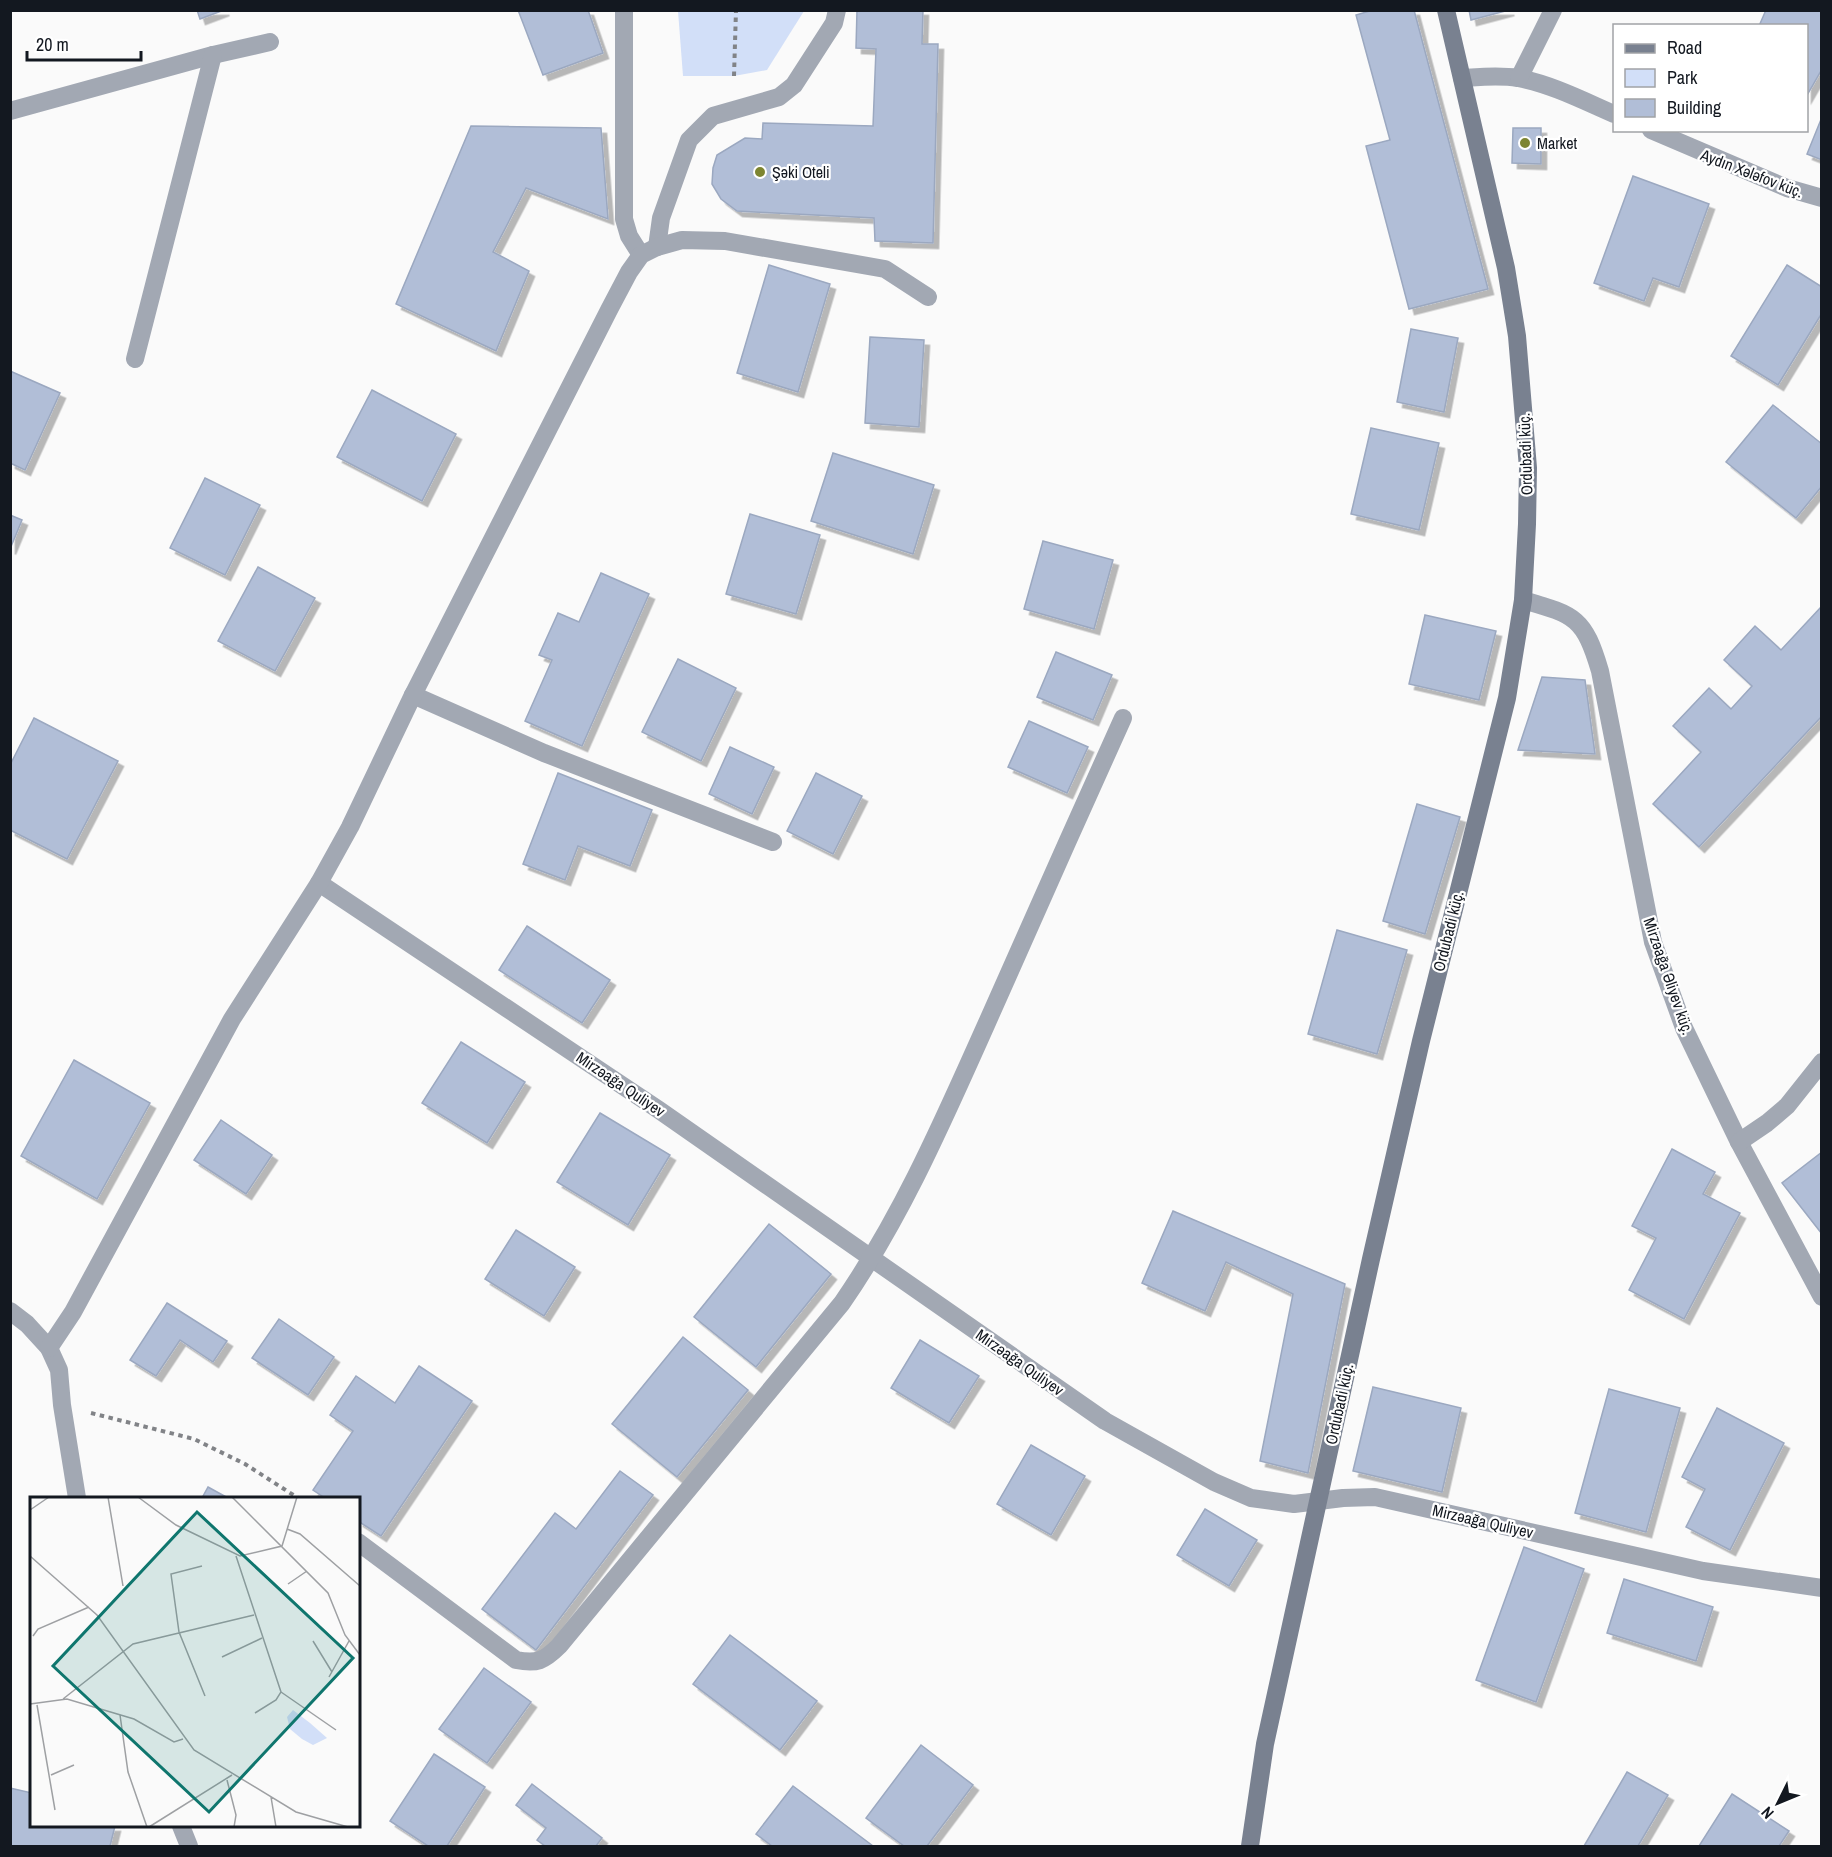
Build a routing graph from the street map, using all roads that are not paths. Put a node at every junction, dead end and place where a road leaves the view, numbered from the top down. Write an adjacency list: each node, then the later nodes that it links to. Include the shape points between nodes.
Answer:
1 (624, 10): 13 (street, via 624,219 629,236)
2 (837, 10): 13 (street, via 834,23 794,85 779,97 713,116 689,140)
3 (1446, 10): 7 (street, Ordubadi küç.)
4 (1553, 10): 8 (street)
5 (270, 42): 6 (street)
6 (213, 55): 9 (street); 15 (street)
7 (1462, 78): 8 (street); 16 (street, Ordubadi küç., via 1506,268 1517,336 1527,468)
8 (1519, 78): 10 (street)
9 (10, 111)
10 (1613, 114)
11 (1656, 132): 12 (street, Aydın Xələfov küç., via 1787,188)
12 (1821, 198)
13 (649, 251): 14 (street, via 682,240 725,241 885,269); 17 (street, via 629,272)
14 (928, 297)
15 (135, 359)
16 (1523, 600): 22 (street, Mirzəağa Əliyev küç., via 1563,611 1578,622 1592,642 1653,942 1684,1028); 28 (street, Ordubadi küç., via 1507,698 1421,1041)
17 (413, 695): 19 (street, via 544,753); 20 (street)
18 (1123, 718): 23 (street, via 940,1126)
19 (773, 842)
20 (319, 883): 23 (street, Mirzəağa Quliyev, via 650,1104); 26 (street, via 232,1019 73,1312)
21 (1821, 1062): 22 (street, via 1787,1106)
22 (1740, 1142): 24 (street, Mirzəağa Əliyev küç.)
23 (872, 1260): 28 (street, Mirzəağa Quliyev, via 1105,1421 1165,1456 1251,1498 1294,1504); 29 (street, via 842,1303 546,1659 531,1663 516,1660)
24 (1821, 1297)
25 (10, 1311): 26 (street)
26 (49, 1348): 27 (street, via 59,1370)
27 (77, 1497)
28 (1318, 1502): 30 (street, Mirzəağa Quliyev, via 1375,1497 1703,1571); 33 (street, Ordubadi küç., via 1265,1744)
29 (360, 1543)
30 (1821, 1588)
31 (181, 1827): 32 (street)
32 (189, 1846)
33 (1250, 1846)

